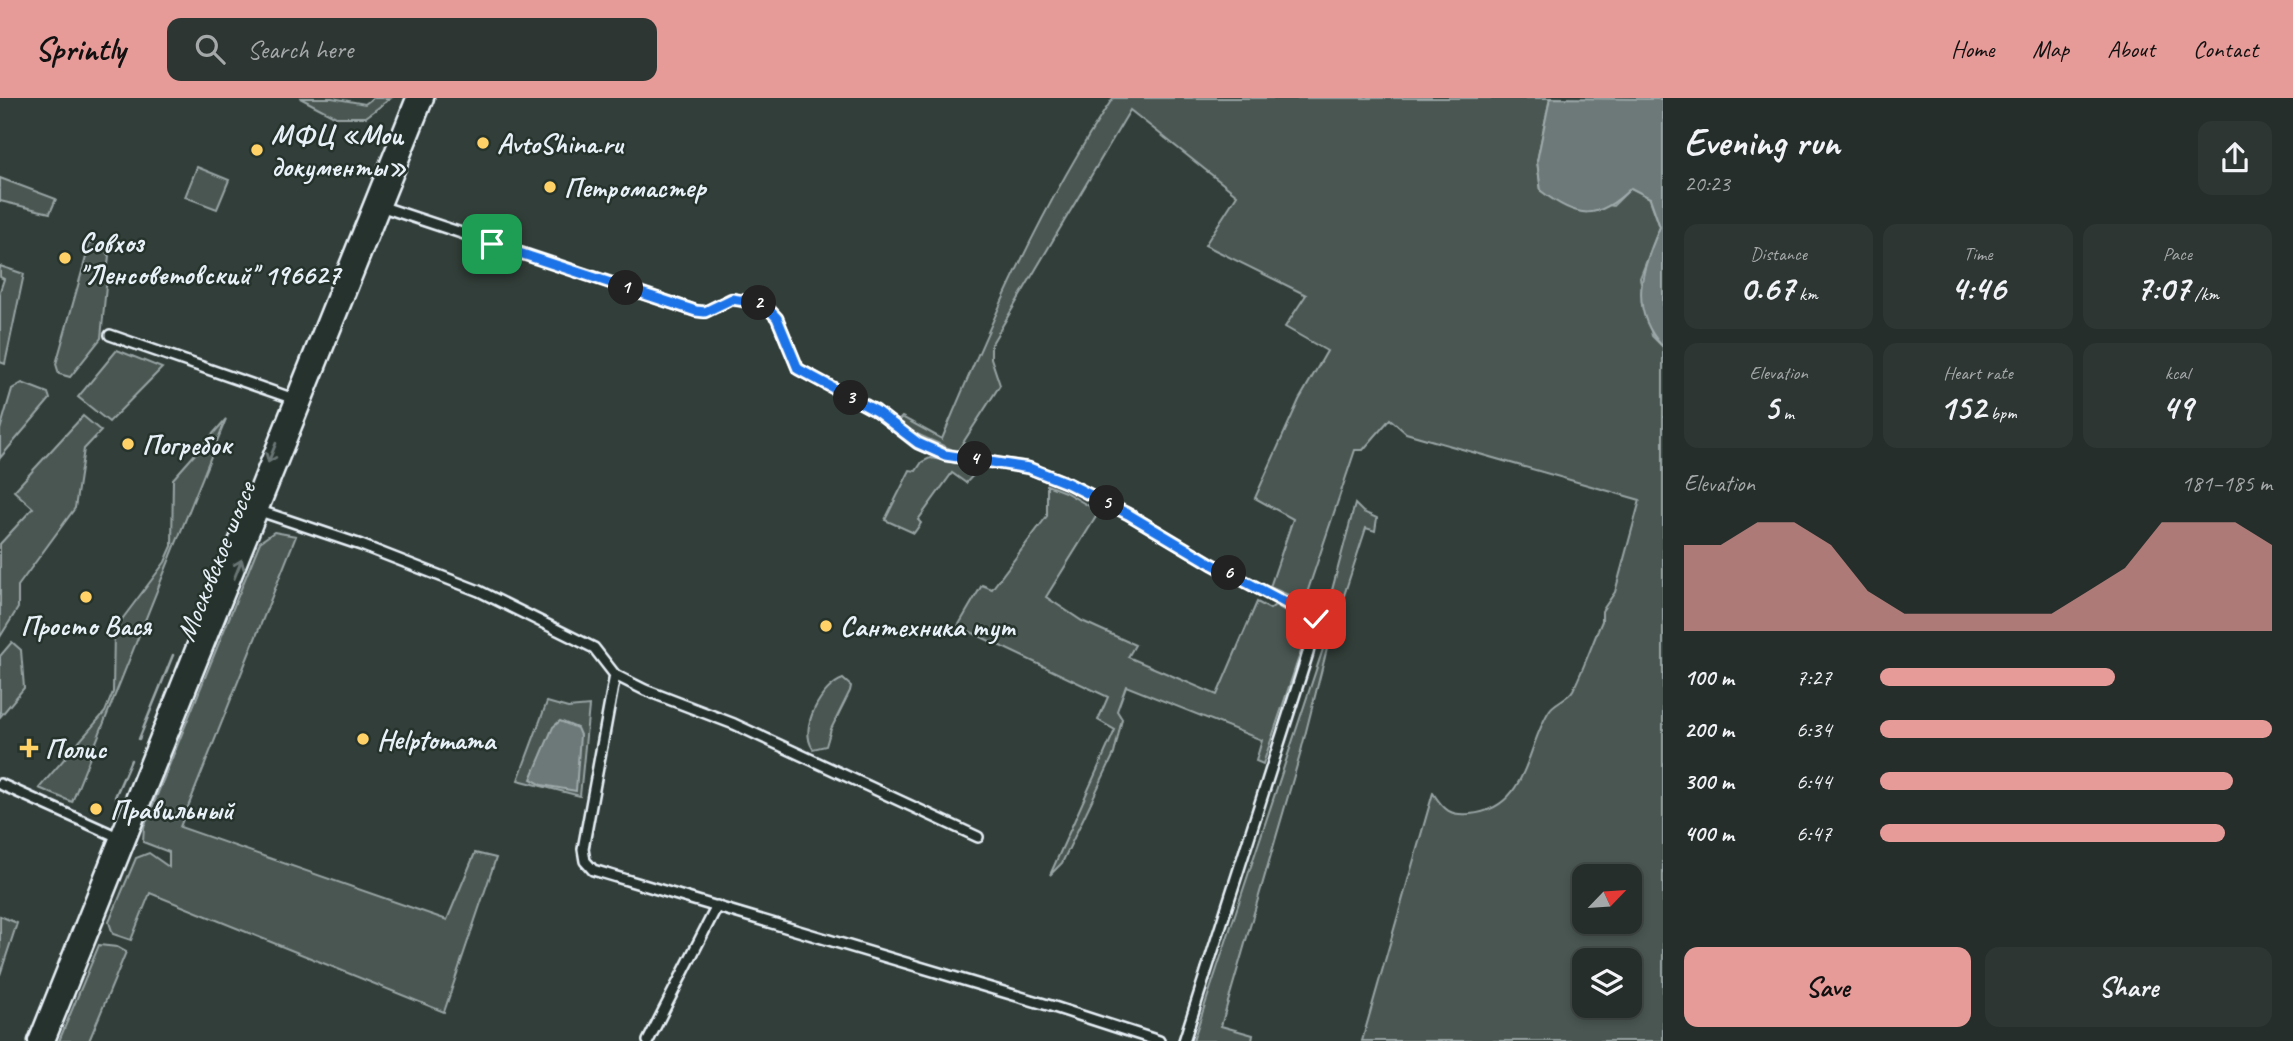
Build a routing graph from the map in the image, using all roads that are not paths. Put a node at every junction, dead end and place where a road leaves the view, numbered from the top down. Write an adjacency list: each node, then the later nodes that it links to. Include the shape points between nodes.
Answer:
1 (414, 98): 5 (highway, Московское шоссе)
2 (426, 98): 3 (highway, Московское шоссе)
3 (383, 207): 5 (highway, Московское шоссе); 16 (street, via 696,311 705,312 732,299 764,304 777,318 798,369 876,411 918,443 945,455 1029,468 1067,483 1316,619)
4 (110, 335): 5 (street)
5 (299, 401): 6 (highway, Московское шоссе)
6 (256, 509): 7 (street, via 479,591 594,648); 9 (highway, Московское шоссе); 13 (highway, Московское шоссе, one-way to 6)
7 (615, 675): 10 (street, via 734,724); 11 (street, via 583,849 585,861 593,870)
8 (0, 784): 9 (street)
9 (118, 837): 12 (highway, Московское шоссе)
10 (978, 837)
11 (717, 906): 14 (street); 15 (street)
12 (36, 1041)
13 (47, 1041)
14 (648, 1041)
15 (1159, 1041)
16 (1184, 1041)

